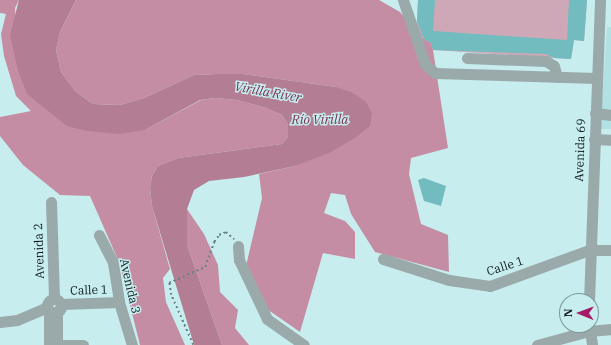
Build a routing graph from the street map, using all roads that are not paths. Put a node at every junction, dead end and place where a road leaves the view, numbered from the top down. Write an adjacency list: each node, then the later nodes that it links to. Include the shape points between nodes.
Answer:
1 (403, 0): 4 (street, via 425,64 435,73)
2 (600, 0): 5 (street, Avenida 69)
3 (467, 58): 4 (street, via 546,61 554,66)
4 (557, 77): 5 (street)
5 (596, 78): 6 (street, Avenida 69)
6 (595, 113): 7 (street); 8 (street, Avenida 69)
7 (611, 115)
8 (594, 139): 9 (street); 13 (street, Avenida 69)
9 (611, 140)
10 (51, 202): 18 (street, Avenida 2)
11 (99, 235): 17 (street, Avenida 3, via 113,263)
12 (238, 246): 27 (street, via 239,260 267,319)
13 (589, 250): 14 (street, Calle 1); 15 (street, Calle 1, via 490,286 449,280); 16 (street, Avenida 69)
14 (611, 250)
15 (383, 259)
16 (589, 293)
17 (119, 302): 18 (street, Calle 1); 26 (street, Avenida 3)
18 (54, 306): 19 (street, Calle 1, via 17,320); 24 (street, Avenida 2)
19 (0, 322)
20 (599, 328): 21 (street)
21 (611, 329)
22 (574, 333): 28 (street)
23 (590, 333): 29 (street)
24 (53, 345): 25 (street)
25 (83, 345)
26 (132, 345)
27 (304, 345)
28 (537, 345)
29 (592, 345)

